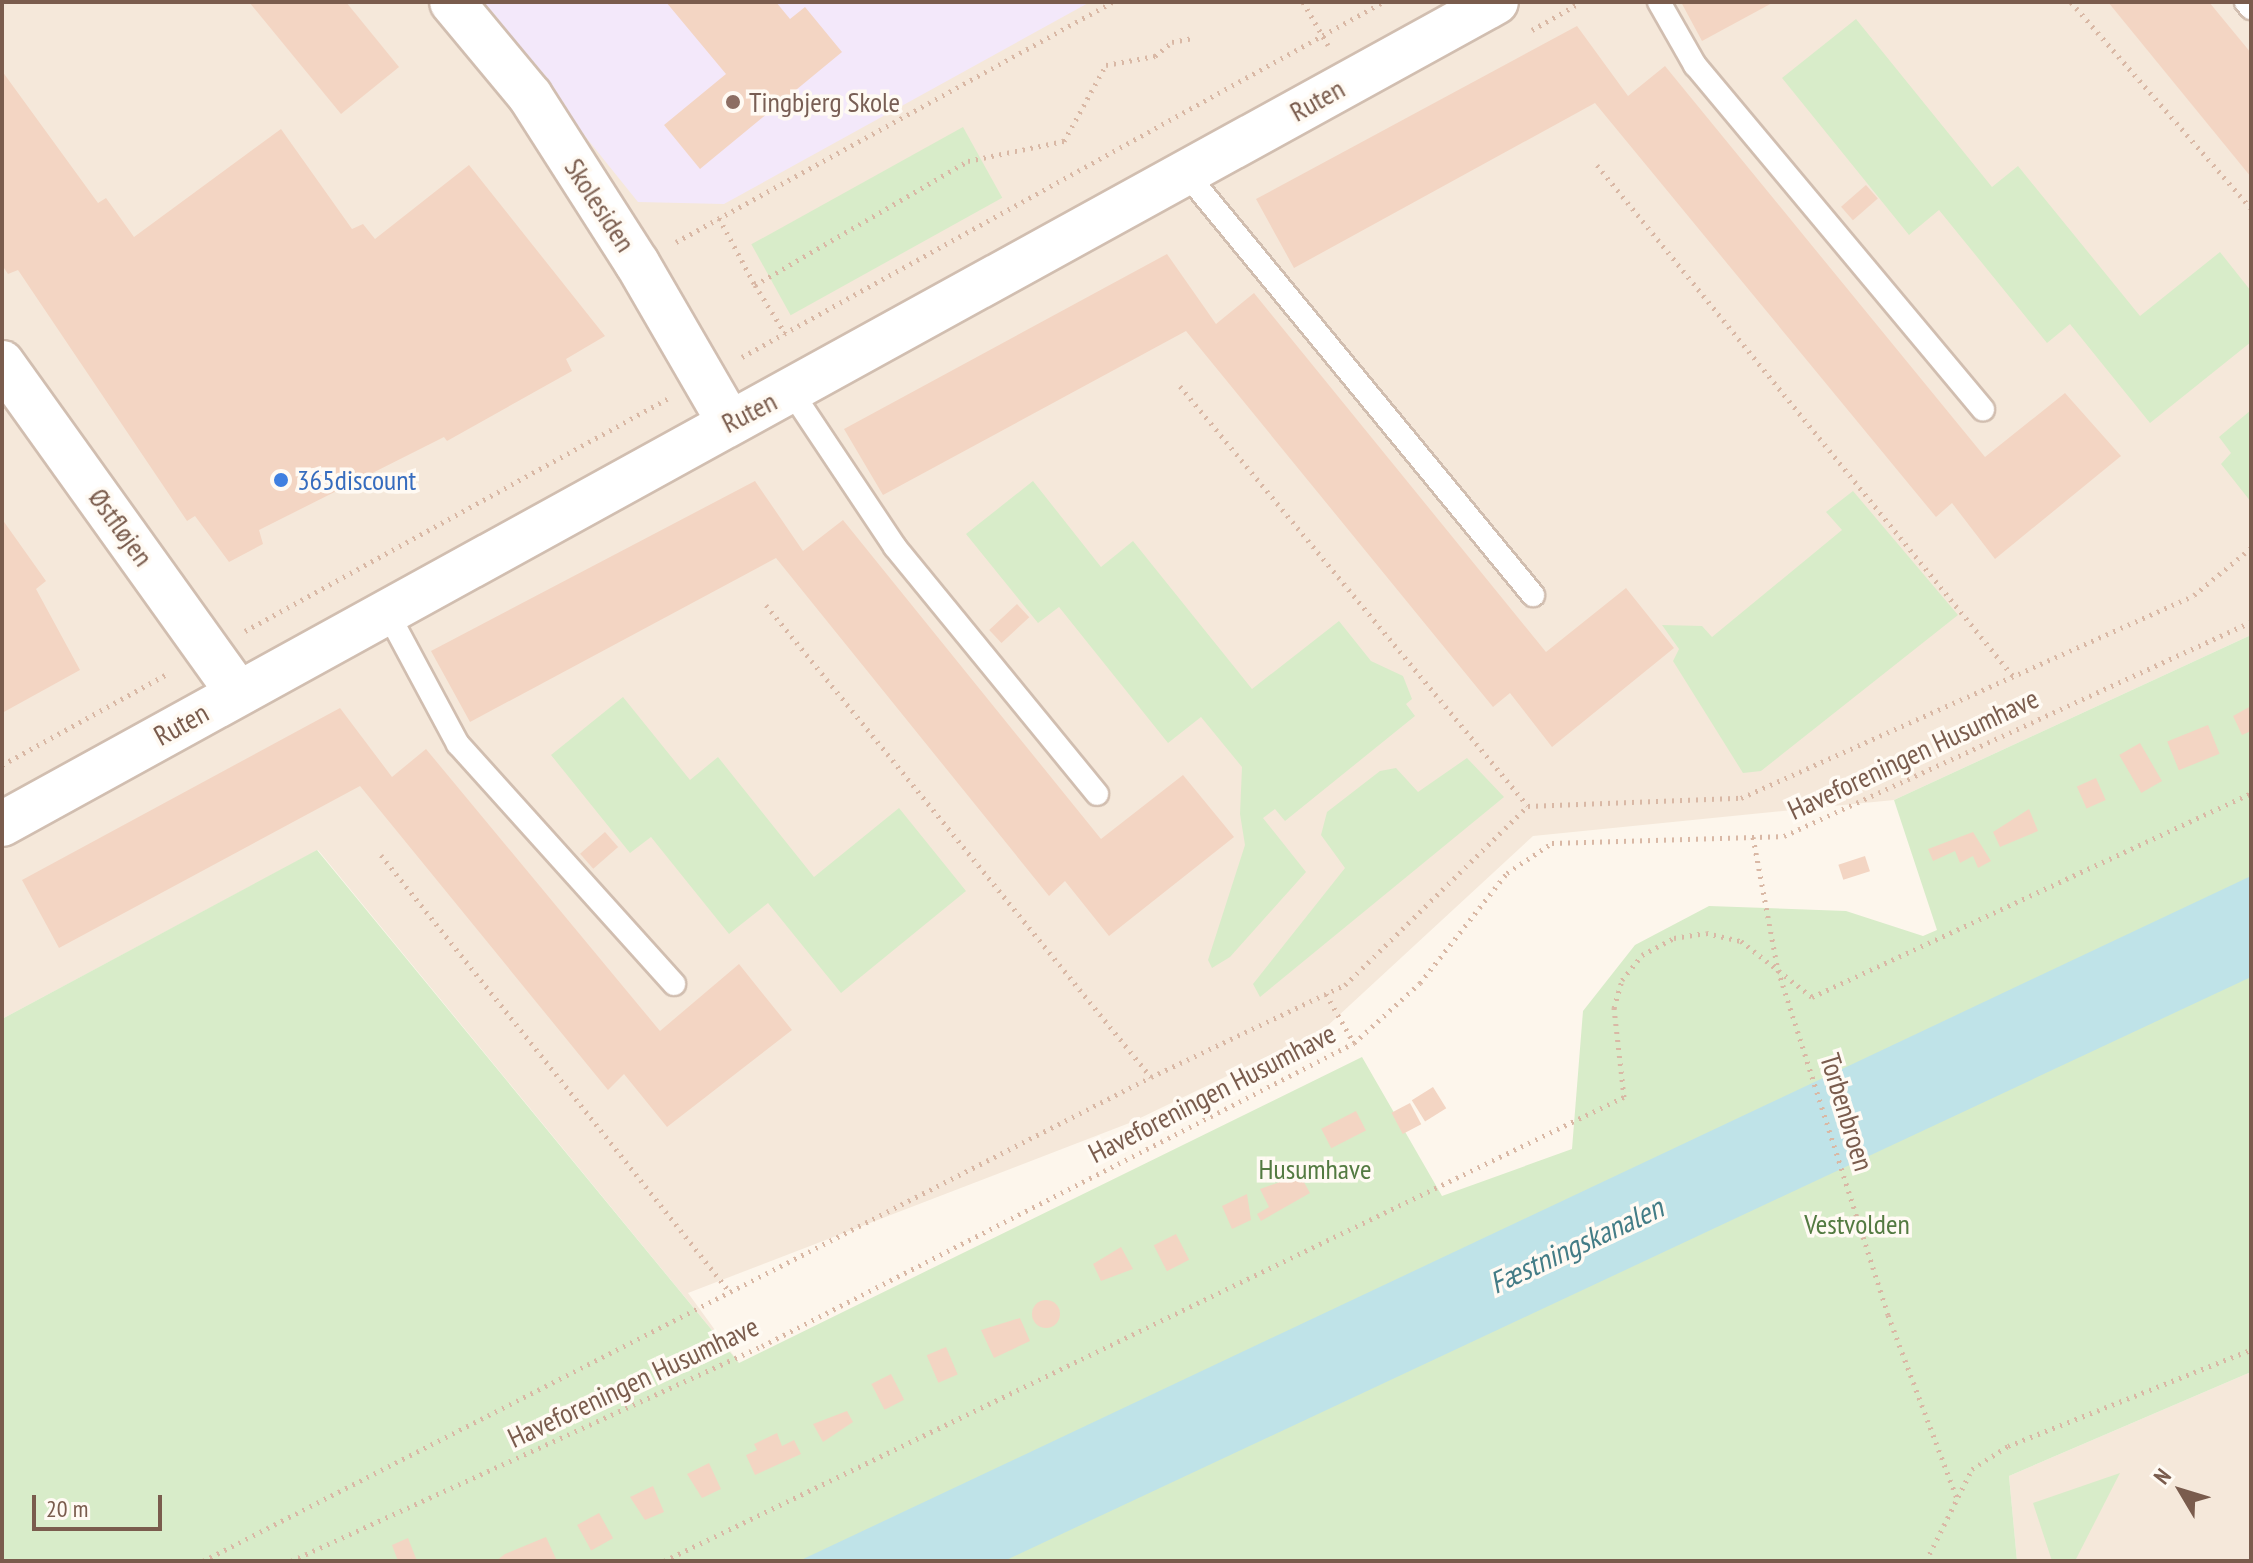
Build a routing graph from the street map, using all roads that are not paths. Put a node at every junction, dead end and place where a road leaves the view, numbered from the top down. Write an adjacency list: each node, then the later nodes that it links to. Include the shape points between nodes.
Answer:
1 (452, 2): 10 (street, Skolesiden, via 530,96 637,263)
2 (1496, 2): 6 (street, Ruten)
3 (1659, 2): 9 (lane, via 1695,65)
4 (2246, 2): 5 (lane)
5 (2251, 8)
6 (1185, 172): 8 (street, Ruten); 11 (lane)
7 (2, 363): 13 (street, Østfløjen)
8 (791, 391): 10 (street, Ruten); 14 (lane, via 895,547)
9 (1983, 410)
10 (729, 422): 12 (street, Ruten)
11 (1533, 595)
12 (386, 610): 13 (street, Ruten); 16 (lane, via 458,744)
13 (238, 693): 15 (street, Ruten)
14 (1097, 794)
15 (2, 824)
16 (674, 984)

